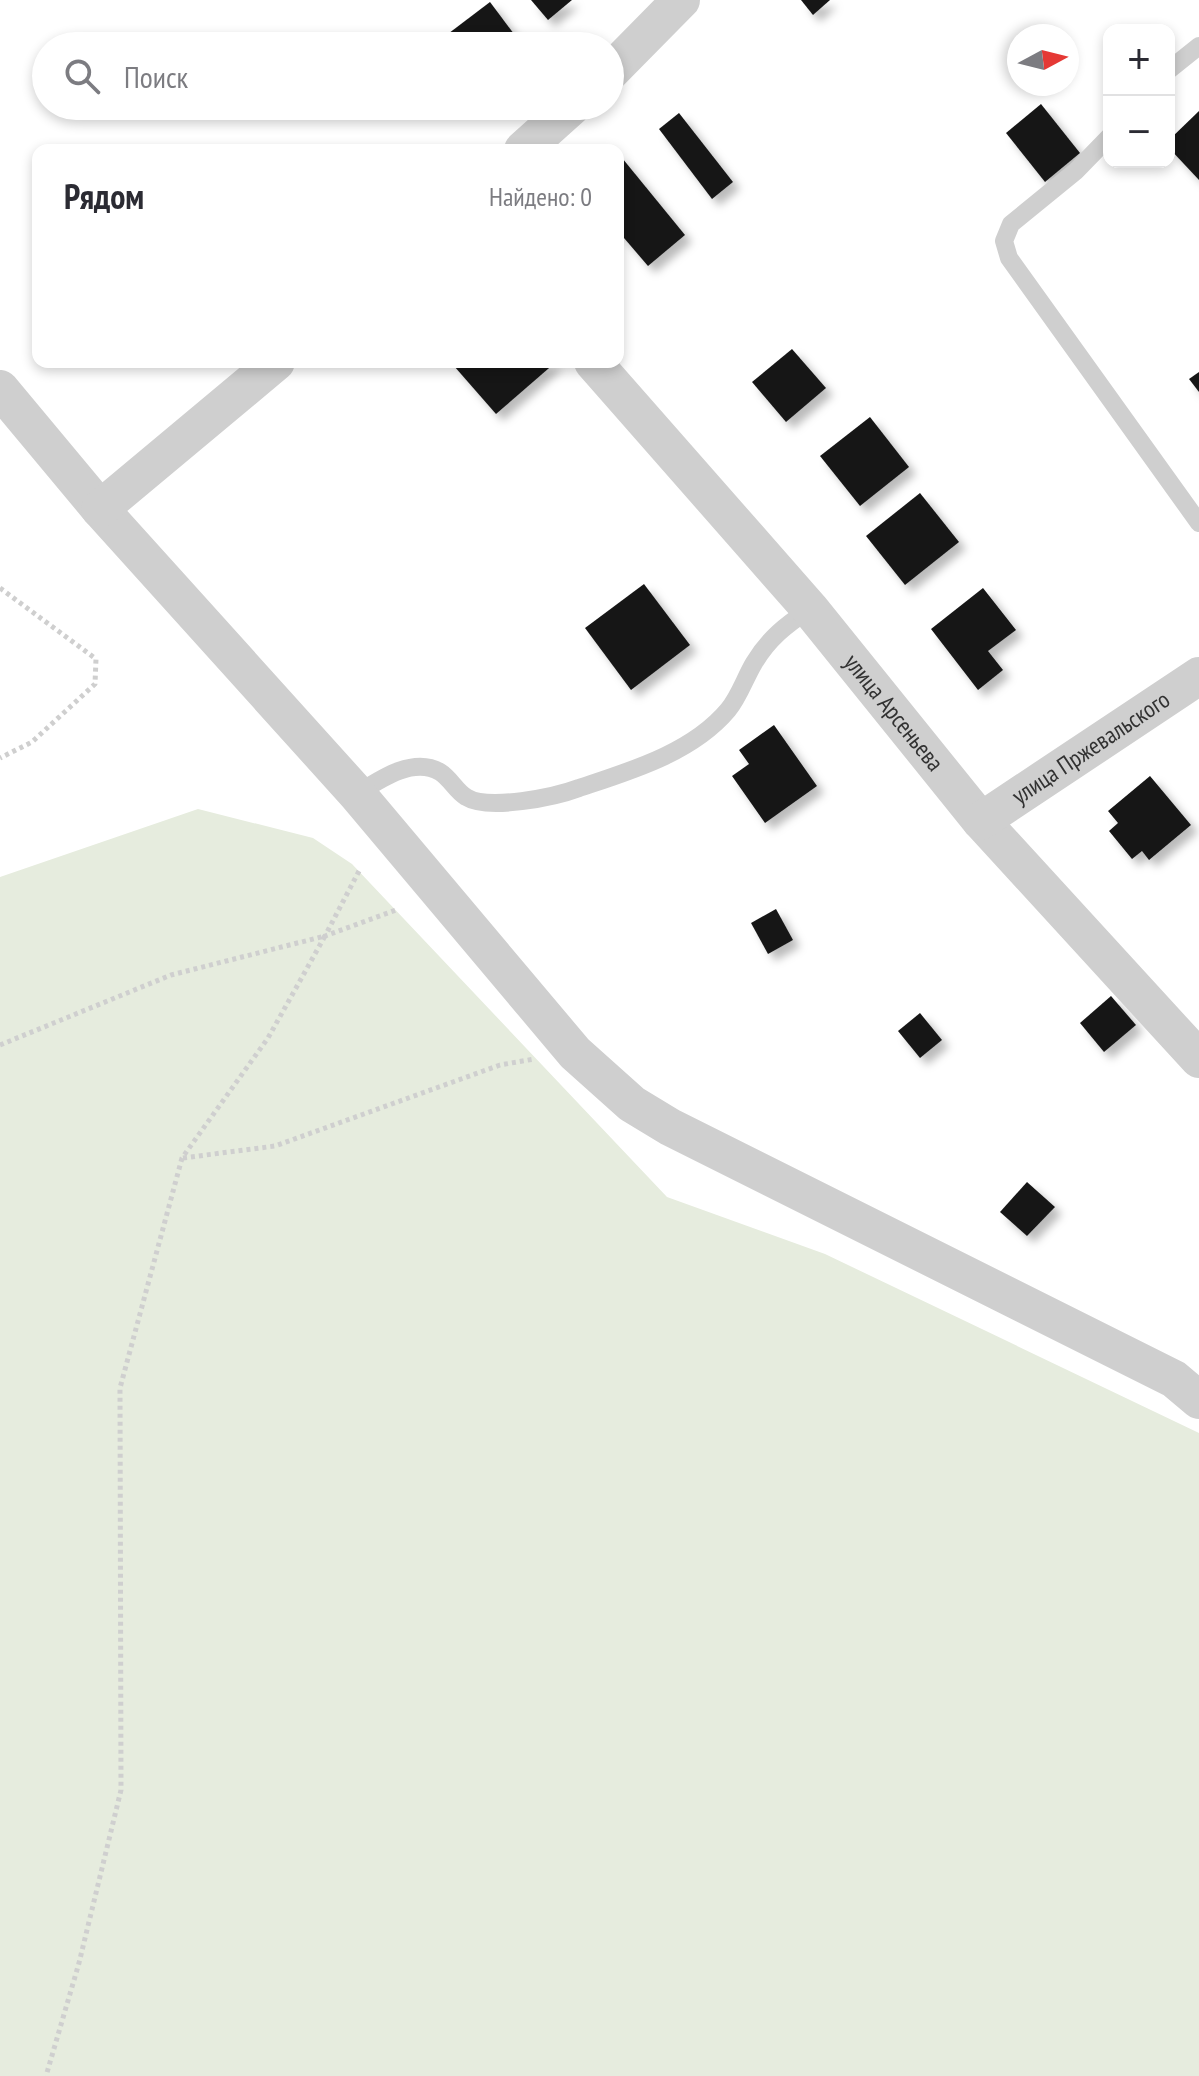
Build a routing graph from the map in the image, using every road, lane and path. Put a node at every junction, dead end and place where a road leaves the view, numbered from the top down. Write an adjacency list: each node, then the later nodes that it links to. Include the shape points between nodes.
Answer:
1 (681, 0): 3 (street)
2 (1199, 46): 4 (lane)
3 (624, 58)
4 (1175, 65)
5 (556, 120): 7 (street)
6 (1103, 143): 12 (lane, via 1011,224 1004,241 1009,258 1078,358)
7 (530, 144)
8 (269, 368): 11 (street)
9 (598, 368): 14 (street, улица Арсеньева)
10 (0, 389): 11 (street)
11 (100, 509): 17 (street)
12 (1199, 523)
13 (0, 588): 16 (path, via 96,659 95,684 32,742)
14 (810, 609): 17 (lane, via 777,631 730,707 710,729 639,766 575,790 526,800 488,803 467,798 440,772 420,766 386,775); 18 (street, улица Арсеньева)
15 (1199, 676): 18 (street, улица Пржевальского)
16 (0, 758)
17 (357, 794): 23 (street)
18 (981, 821): 24 (street, улица Арсеньева)
19 (359, 871): 21 (path)
20 (396, 910): 21 (path)
21 (325, 936): 22 (path, via 171,975); 25 (path, via 268,1038)
22 (0, 1045)
23 (575, 1053): 25 (path, via 500,1065 275,1146); 26 (street, via 632,1104 670,1127 1174,1379)
24 (1199, 1059)
25 (182, 1158): 27 (path, via 120,1388 121,1790)
26 (1199, 1400)
27 (46, 2076)

